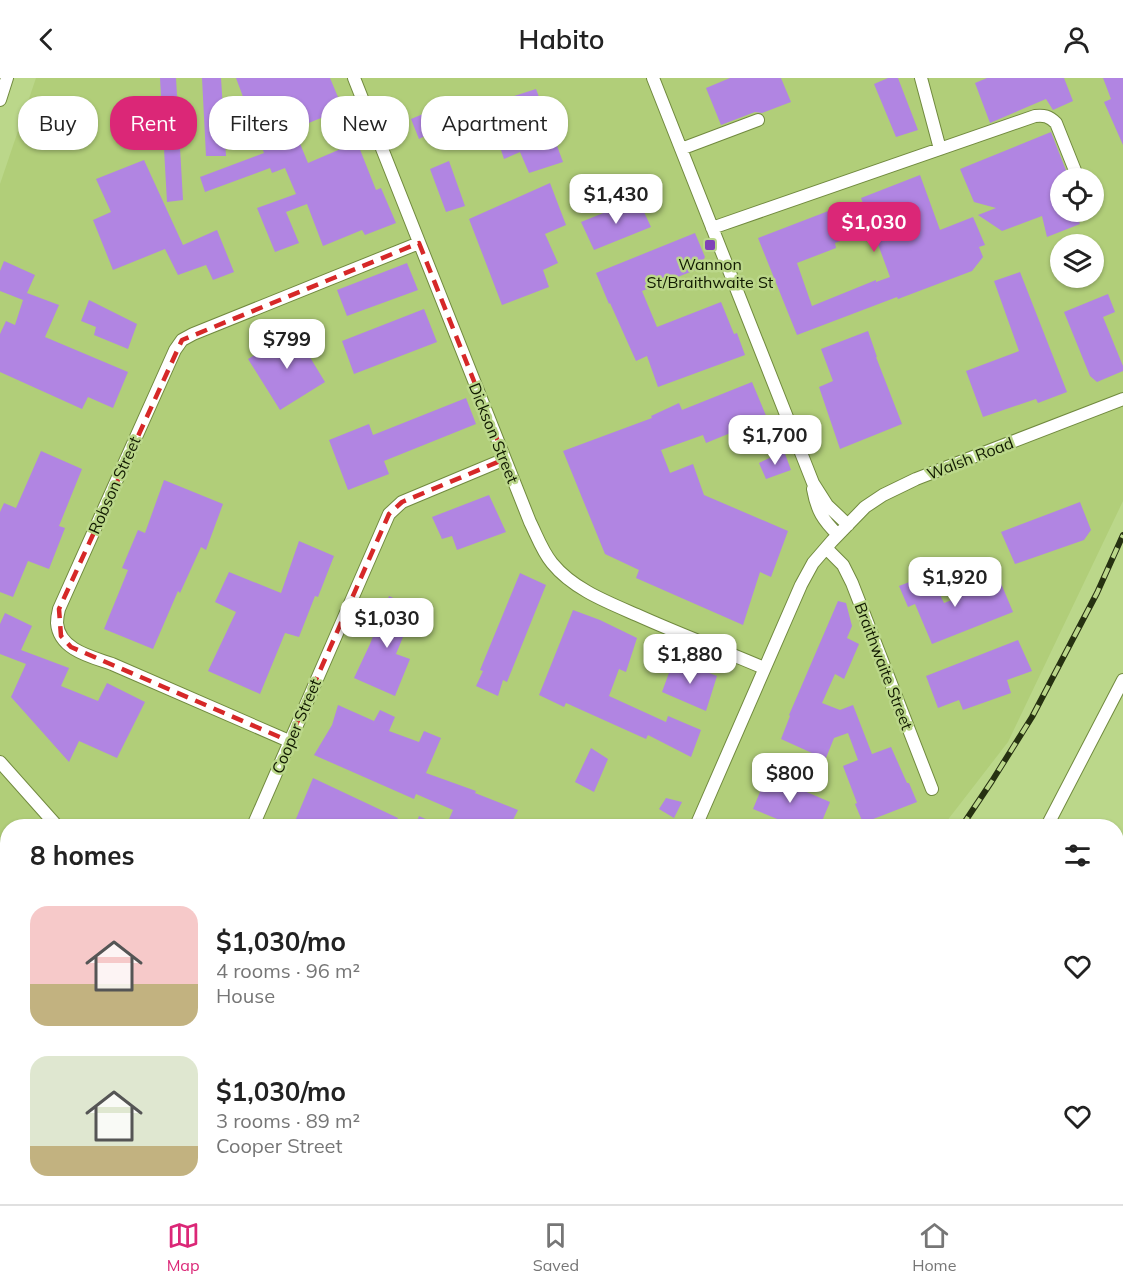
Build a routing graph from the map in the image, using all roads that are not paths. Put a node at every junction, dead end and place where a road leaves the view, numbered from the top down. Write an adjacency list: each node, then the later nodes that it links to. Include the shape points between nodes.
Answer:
1 (7, 78): 5 (street)
2 (354, 78): 11 (street, Dickson Street)
3 (921, 78): 7 (street)
4 (657, 79): 8 (street, Braithwaite Street)
5 (0, 100)
6 (758, 120): 8 (street)
7 (940, 148): 9 (street, via 1044,115 1056,123); 10 (street)
8 (681, 149): 10 (street, Braithwaite Street)
9 (1074, 168)
10 (712, 228): 14 (street, Braithwaite Street)
11 (419, 243): 13 (street, Dickson Street); 19 (street, Robson Street, via 182,340 59,609 57,623 61,636 82,653)
12 (1123, 399): 15 (street, Walsh Road, via 916,479 865,507)
13 (505, 459): 17 (street, Dickson Street, via 542,547 567,577 593,596); 19 (street, Cooper Street, via 402,502 389,514)
14 (808, 471): 15 (street, Braithwaite Street, via 827,505); 16 (street, Braithwaite Street)
15 (848, 525): 16 (street, Walsh Road)
16 (832, 541): 17 (street, Walsh Road, via 804,579); 21 (street, Braithwaite Street)
17 (764, 668): 24 (street, Walsh Road)
18 (1123, 680): 25 (street)
19 (289, 741): 23 (street, Cooper Street)
20 (0, 762): 22 (street)
21 (932, 789)
22 (51, 819)
23 (256, 819)
24 (699, 819)
25 (1051, 819)

